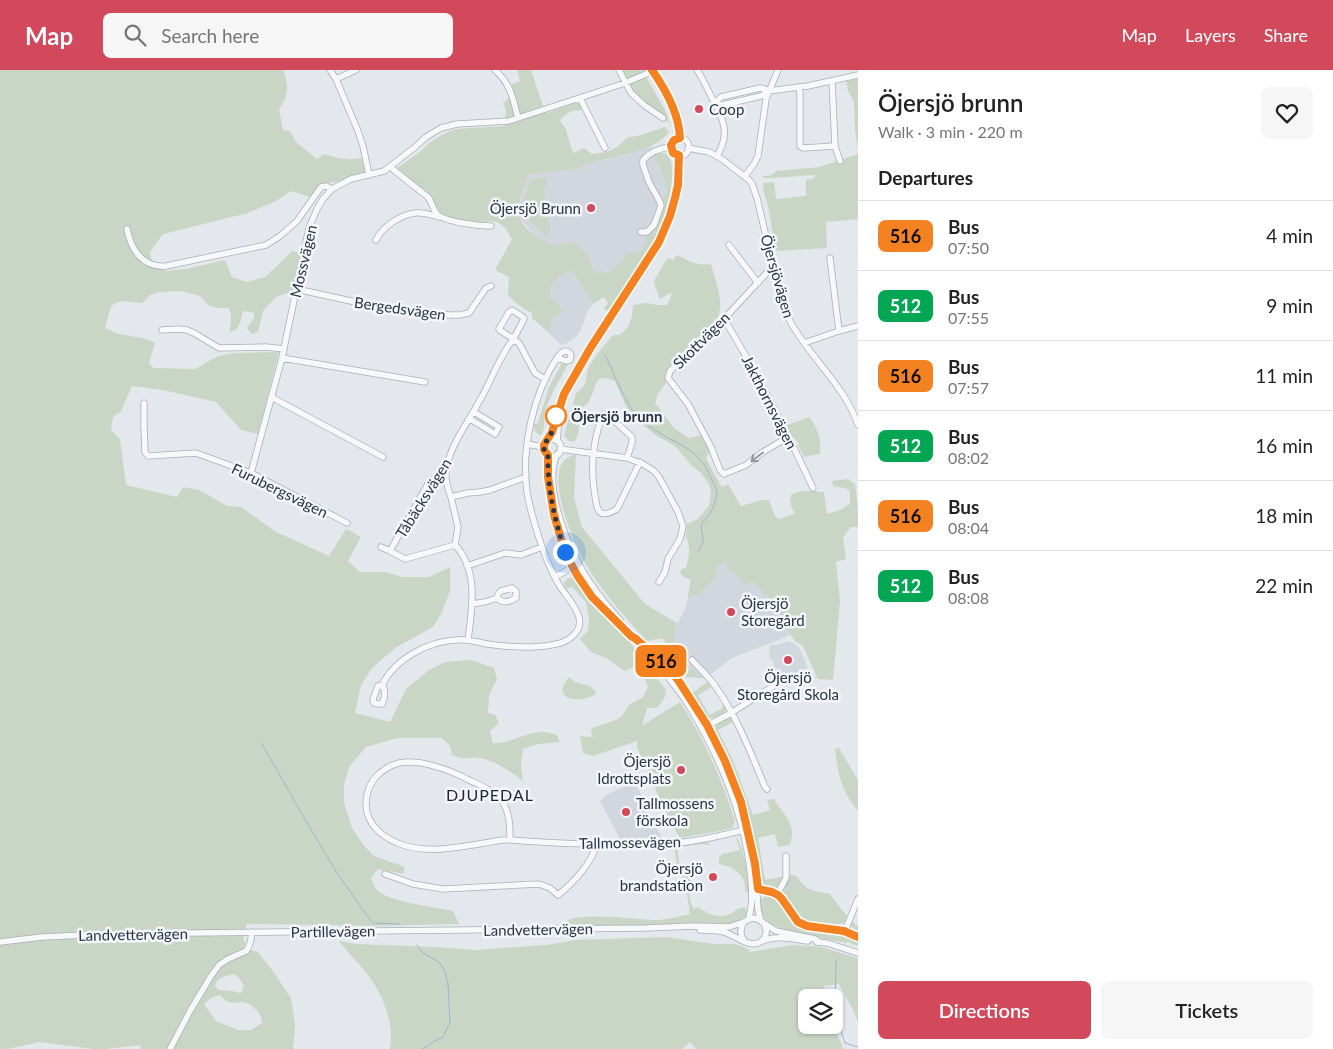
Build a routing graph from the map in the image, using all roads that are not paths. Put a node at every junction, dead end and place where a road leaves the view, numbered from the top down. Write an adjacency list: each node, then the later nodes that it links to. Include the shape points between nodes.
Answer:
1 (330, 70): 10 (street)
2 (356, 70): 10 (street)
3 (495, 70): 17 (street, via 509,87)
4 (619, 70): 12 (street)
5 (652, 70): 12 (street); 19 (street, via 671,101)
6 (697, 70): 16 (street)
7 (778, 70): 14 (street)
8 (856, 70): 9 (street)
9 (858, 75): 11 (street)
10 (336, 79): 28 (street, via 358,131)
11 (832, 81): 13 (street); 20 (street)
12 (625, 83): 15 (street); 18 (street, via 634,96)
13 (799, 88): 14 (street); 20 (street, via 800,146)
14 (768, 92): 16 (street, via 760,88 721,97); 29 (street, via 758,156)
15 (580, 98): 17 (street); 22 (street)
16 (714, 103): 25 (street, via 725,130)
17 (518, 118): 27 (street, via 441,128)
18 (663, 118)
19 (680, 138): 21 (street, via 674,140); 23 (street, via 686,141)
20 (835, 146): 26 (street)
21 (671, 147): 24 (street, via 673,153); 34 (street, via 659,149 643,160 661,206 654,225 647,232)
22 (605, 148)
23 (688, 148): 24 (street, via 686,153); 25 (street, Öjersjövägen)
24 (679, 155): 53 (street, via 678,185 666,228)
25 (718, 156): 29 (street, Öjersjövägen)
26 (840, 161)
27 (391, 167): 28 (street); 31 (street, via 428,197)
28 (369, 175): 30 (street)
29 (745, 176): 38 (street, Öjersjövägen, via 757,198)
30 (332, 188): 33 (street, via 321,187 297,221 266,245 174,265 154,266 141,258 132,246); 41 (street, Mossvägen, via 312,219)
31 (441, 218): 32 (street); 35 (street, via 419,213 406,215 385,227)
32 (491, 226)
33 (127, 229)
34 (640, 232)
35 (376, 240)
36 (730, 244): 39 (street)
37 (830, 258): 45 (street)
38 (773, 266): 39 (street, Skottvägen); 47 (street, Öjersjövägen, via 786,312)
39 (758, 283): 42 (street, Skottvägen)
40 (491, 286): 41 (street, Bergedsvägen, via 486,288 469,312 455,315 383,308)
41 (296, 289): 48 (street, Mossvägen)
42 (724, 319): 59 (street, Jakthornsvägen); 59 (street, Skottvägen, one-way to 42, via 724,474 688,404 668,378 670,371)
43 (858, 326): 45 (street)
44 (162, 330): 48 (street, via 187,330 218,348)
45 (839, 331): 47 (street)
46 (513, 340): 46 (street, Tåbäcksvägen, via 524,319 512,310 499,329); 51 (street, Tåbäcksvägen, via 519,343 535,373); 56 (street, Tåbäcksvägen)
47 (804, 343): 58 (street, Öjersjövägen, via 844,396)
48 (284, 349): 49 (street, Mossvägen)
49 (282, 358): 52 (street); 54 (street, Mossvägen)
50 (557, 358): 51 (street)
51 (545, 379): 62 (street)
52 (425, 382)
53 (567, 391): 60 (street); 61 (street, via 558,422)
54 (271, 397): 67 (street); 71 (street, Mossvägen)
55 (144, 403): 71 (street, Furubergsvägen, via 145,452 148,456 196,453)
56 (474, 412): 57 (street, Tåbäcksvägen); 57 (street, via 499,427 495,434)
57 (470, 419): 70 (street, Tåbäcksvägen)
58 (858, 425)
59 (788, 437): 73 (street, Jakthornsvägen)
60 (548, 440): 61 (street); 63 (street)
61 (557, 441): 64 (street)
62 (527, 444): 63 (street); 72 (street)
63 (543, 447): 66 (street)
64 (559, 452): 65 (street); 66 (street); 80 (street, via 553,472 556,500)
65 (593, 453): 68 (street); 68 (street, via 605,414 632,437); 69 (street, via 595,494 598,511 602,513 617,509)
66 (548, 455): 80 (street, via 554,515 565,552)
67 (383, 457)
68 (627, 458): 69 (street)
69 (640, 462): 83 (street, via 658,477 683,526)
70 (446, 467): 74 (street); 79 (street, Tåbäcksvägen, via 430,482)
71 (251, 472): 75 (street, Furubergsvägen)
72 (526, 477): 74 (street, via 490,490); 78 (street, via 530,509)
73 (813, 488)
74 (451, 496): 76 (street, via 458,527)
75 (347, 523)
76 (455, 545): 79 (street, Tåbäcksvägen, via 405,559); 81 (street)
77 (381, 547): 79 (street, Tåbäcksvägen)
78 (542, 547): 81 (street, via 521,555 505,553); 82 (street)
79 (390, 551)
80 (576, 565): 82 (street); 91 (street, via 647,650)
81 (467, 566): 85 (street)
82 (555, 577): 86 (street, via 579,615 578,630 569,638 554,645 524,648)
83 (659, 582)
84 (497, 598): 85 (street)
85 (472, 604): 86 (street)
86 (468, 640): 88 (street, via 437,643 409,656 396,666)
87 (692, 660): 90 (street, via 713,683)
88 (382, 685)
89 (772, 687): 90 (street)
90 (731, 713): 91 (street); 92 (street)
91 (704, 727): 93 (street)
92 (767, 789)
93 (745, 830): 95 (street, Tallmossevägen, via 667,844); 98 (street)
94 (510, 840): 94 (street, Tallmossevägen, via 433,849 400,844 381,835 369,820 366,808 368,789 378,774 401,763 427,764 454,772 501,799 509,820); 95 (street, Tallmossevägen)
95 (596, 844): 97 (street, via 588,864 558,895 539,884 443,889 413,884)
96 (786, 856): 99 (street, via 786,878)
97 (385, 874)
98 (755, 889): 99 (street); 101 (street); 102 (street)
99 (777, 894): 100 (street, via 798,922 815,928 844,931)
100 (858, 899)
101 (746, 921): 102 (street, Landvettervägen, via 754,918); 103 (street, Landvettervägen, via 729,927); 108 (street, via 741,928)
102 (762, 922): 109 (street, via 766,932); 110 (street, Landvettervägen, via 776,931)
103 (647, 928): 104 (street, Landvettervägen); 108 (street, Landvettervägen, via 717,931)
104 (400, 930): 105 (street, Partillevägen)
105 (266, 931): 106 (street, Landvettervägen)
106 (252, 932): 107 (street, Landvettervägen, via 74,935); 112 (street, via 246,951 223,962 214,972)
107 (0, 942)
108 (746, 942): 109 (street, Landvettervägen)
109 (761, 942): 110 (street, Landvettervägen, via 772,938)
110 (819, 942): 111 (street, Landvettervägen)
111 (858, 953)
112 (170, 1049)

